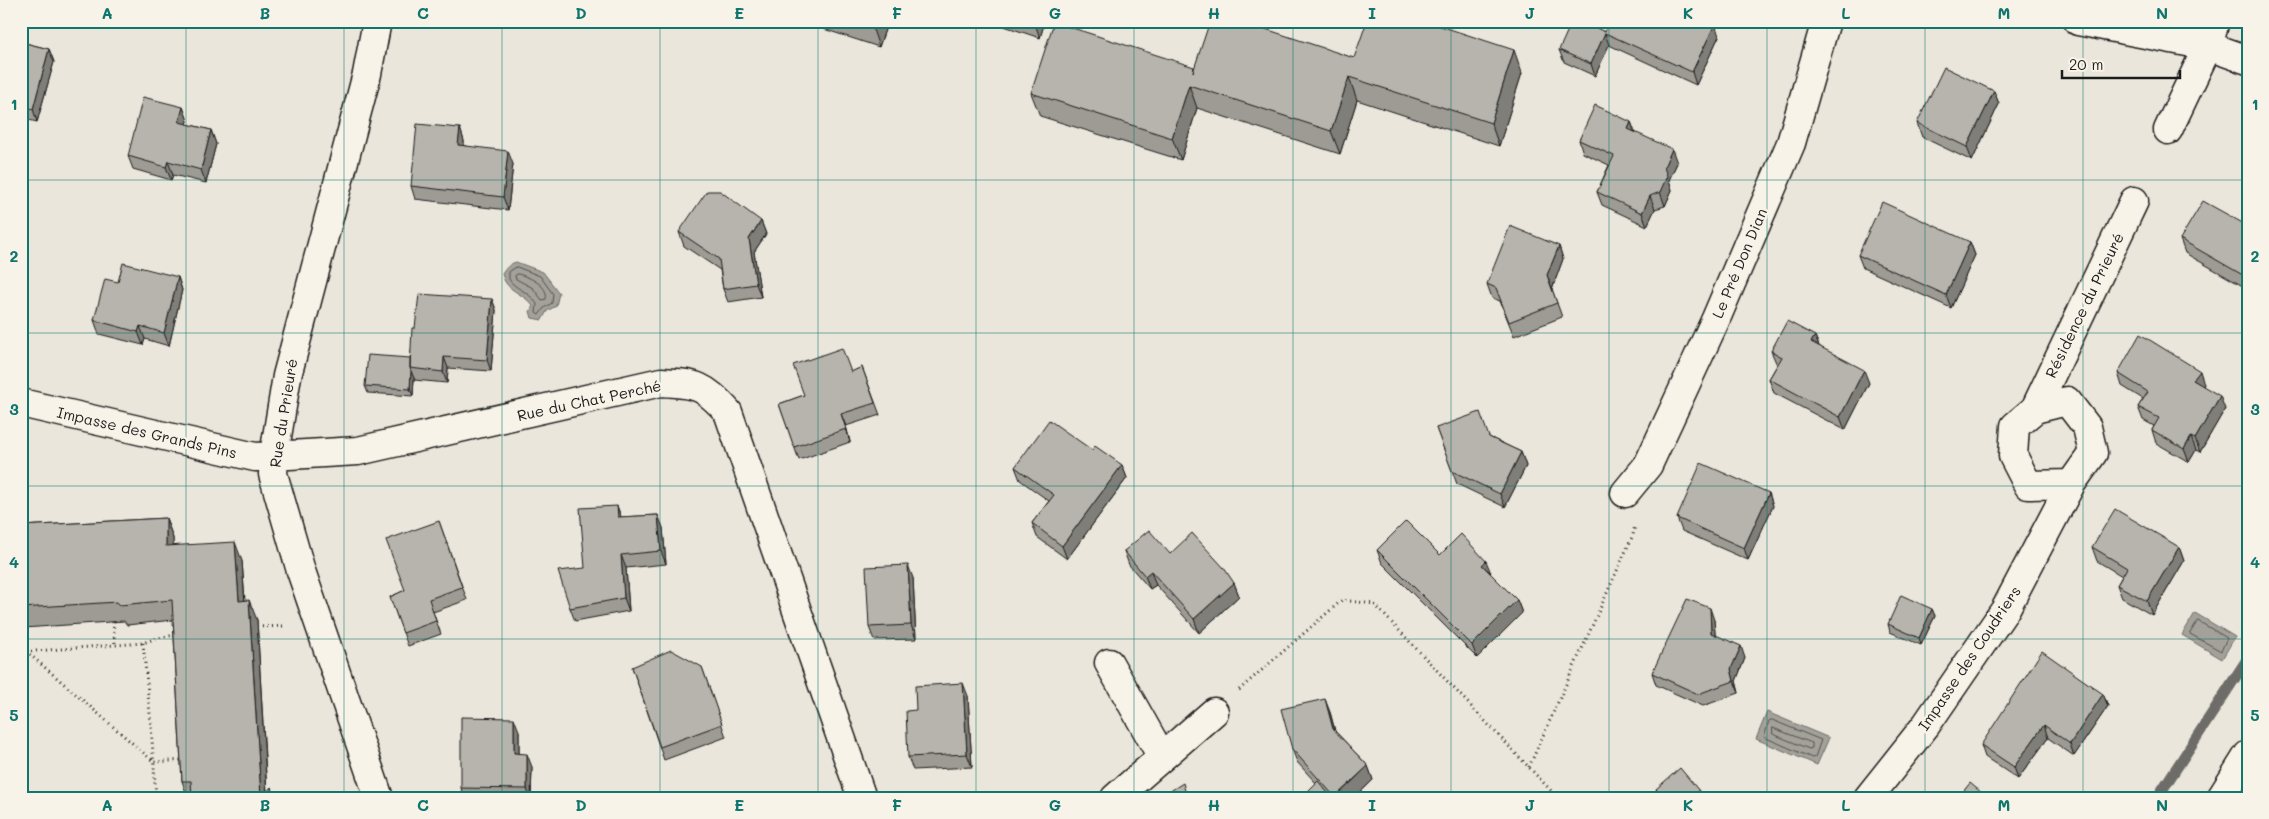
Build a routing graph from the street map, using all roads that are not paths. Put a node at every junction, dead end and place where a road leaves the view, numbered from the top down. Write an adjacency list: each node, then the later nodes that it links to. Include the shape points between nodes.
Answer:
1 (377, 21): 10 (street, Rue du Prieuré, via 367,74 287,376)
2 (1826, 21): 12 (street, Le Pré Don Dian, via 1788,152 1648,465)
3 (2078, 21): 4 (street)
4 (2212, 34): 5 (street); 6 (street)
5 (2248, 60)
6 (2168, 130)
7 (2134, 201): 9 (street, Résidence du Prieuré)
8 (21, 403): 10 (street, Impasse des Grands Pins, via 255,457)
9 (2035, 409): 11 (street, Impasse des Coudriers, via 2067,401 2087,427 2093,453); 11 (street, Impasse des Coudriers, via 2015,426 2013,456 2028,485)
10 (274, 455): 17 (street, Rue du Prieuré, via 274,474 295,554); 18 (street, Rue du Chat Perché, via 358,451 661,382 692,384 710,392 728,412 740,440)
11 (2071, 484): 20 (street, Impasse des Coudriers, via 2006,610 1926,725)
12 (1625, 492)
13 (1109, 663): 16 (street)
14 (1214, 712): 16 (street)
15 (2248, 755): 21 (street)
16 (1162, 757): 19 (street)
17 (379, 798)
18 (862, 798)
19 (1115, 798)
20 (1868, 798)
21 (2221, 798)

